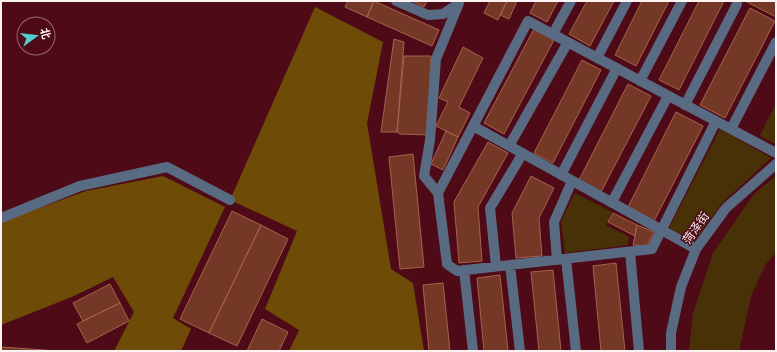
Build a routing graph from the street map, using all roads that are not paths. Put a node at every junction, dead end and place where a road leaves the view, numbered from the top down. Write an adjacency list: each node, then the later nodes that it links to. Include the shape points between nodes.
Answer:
1 (396, 1): 5 (street, via 428,15 443,14)
2 (571, 1): 7 (street)
3 (627, 1): 10 (street)
4 (682, 1): 12 (street)
5 (460, 2): 24 (street, via 436,59 430,140 424,176)
6 (737, 4): 14 (street)
7 (553, 34): 8 (street); 16 (street, via 528,21)
8 (568, 42): 10 (street); 18 (street)
9 (776, 42): 17 (street)
10 (596, 58): 11 (street)
11 (617, 68): 12 (street); 22 (street)
12 (640, 81): 13 (street)
13 (668, 96): 14 (street); 26 (street)
14 (685, 105): 15 (street)
15 (716, 121): 17 (street); 28 (street)
16 (473, 126): 18 (street); 24 (street)
17 (731, 129): 20 (street)
18 (509, 146): 19 (street)
19 (523, 153): 22 (street); 33 (street, via 490,208)
20 (776, 153)
21 (776, 164): 29 (street, 菏泽街, via 726,208)
22 (561, 174): 23 (street)
23 (572, 181): 26 (street); 31 (street, via 554,222)
24 (438, 193): 34 (street, via 447,264 457,271)
25 (230, 200): 27 (street, via 167,167 80,186)
26 (612, 202): 28 (street)
27 (1, 218)
28 (662, 230): 29 (street); 30 (street, via 652,249)
29 (696, 249): 39 (street, 菏泽街, via 681,287 671,333)
30 (630, 252): 31 (street); 38 (street)
31 (561, 259): 32 (street); 37 (street)
32 (510, 265): 33 (street); 36 (street)
33 (496, 266): 34 (street)
34 (464, 270): 35 (street)
35 (473, 351)
36 (520, 351)
37 (576, 351)
38 (639, 351)
39 (671, 351)

